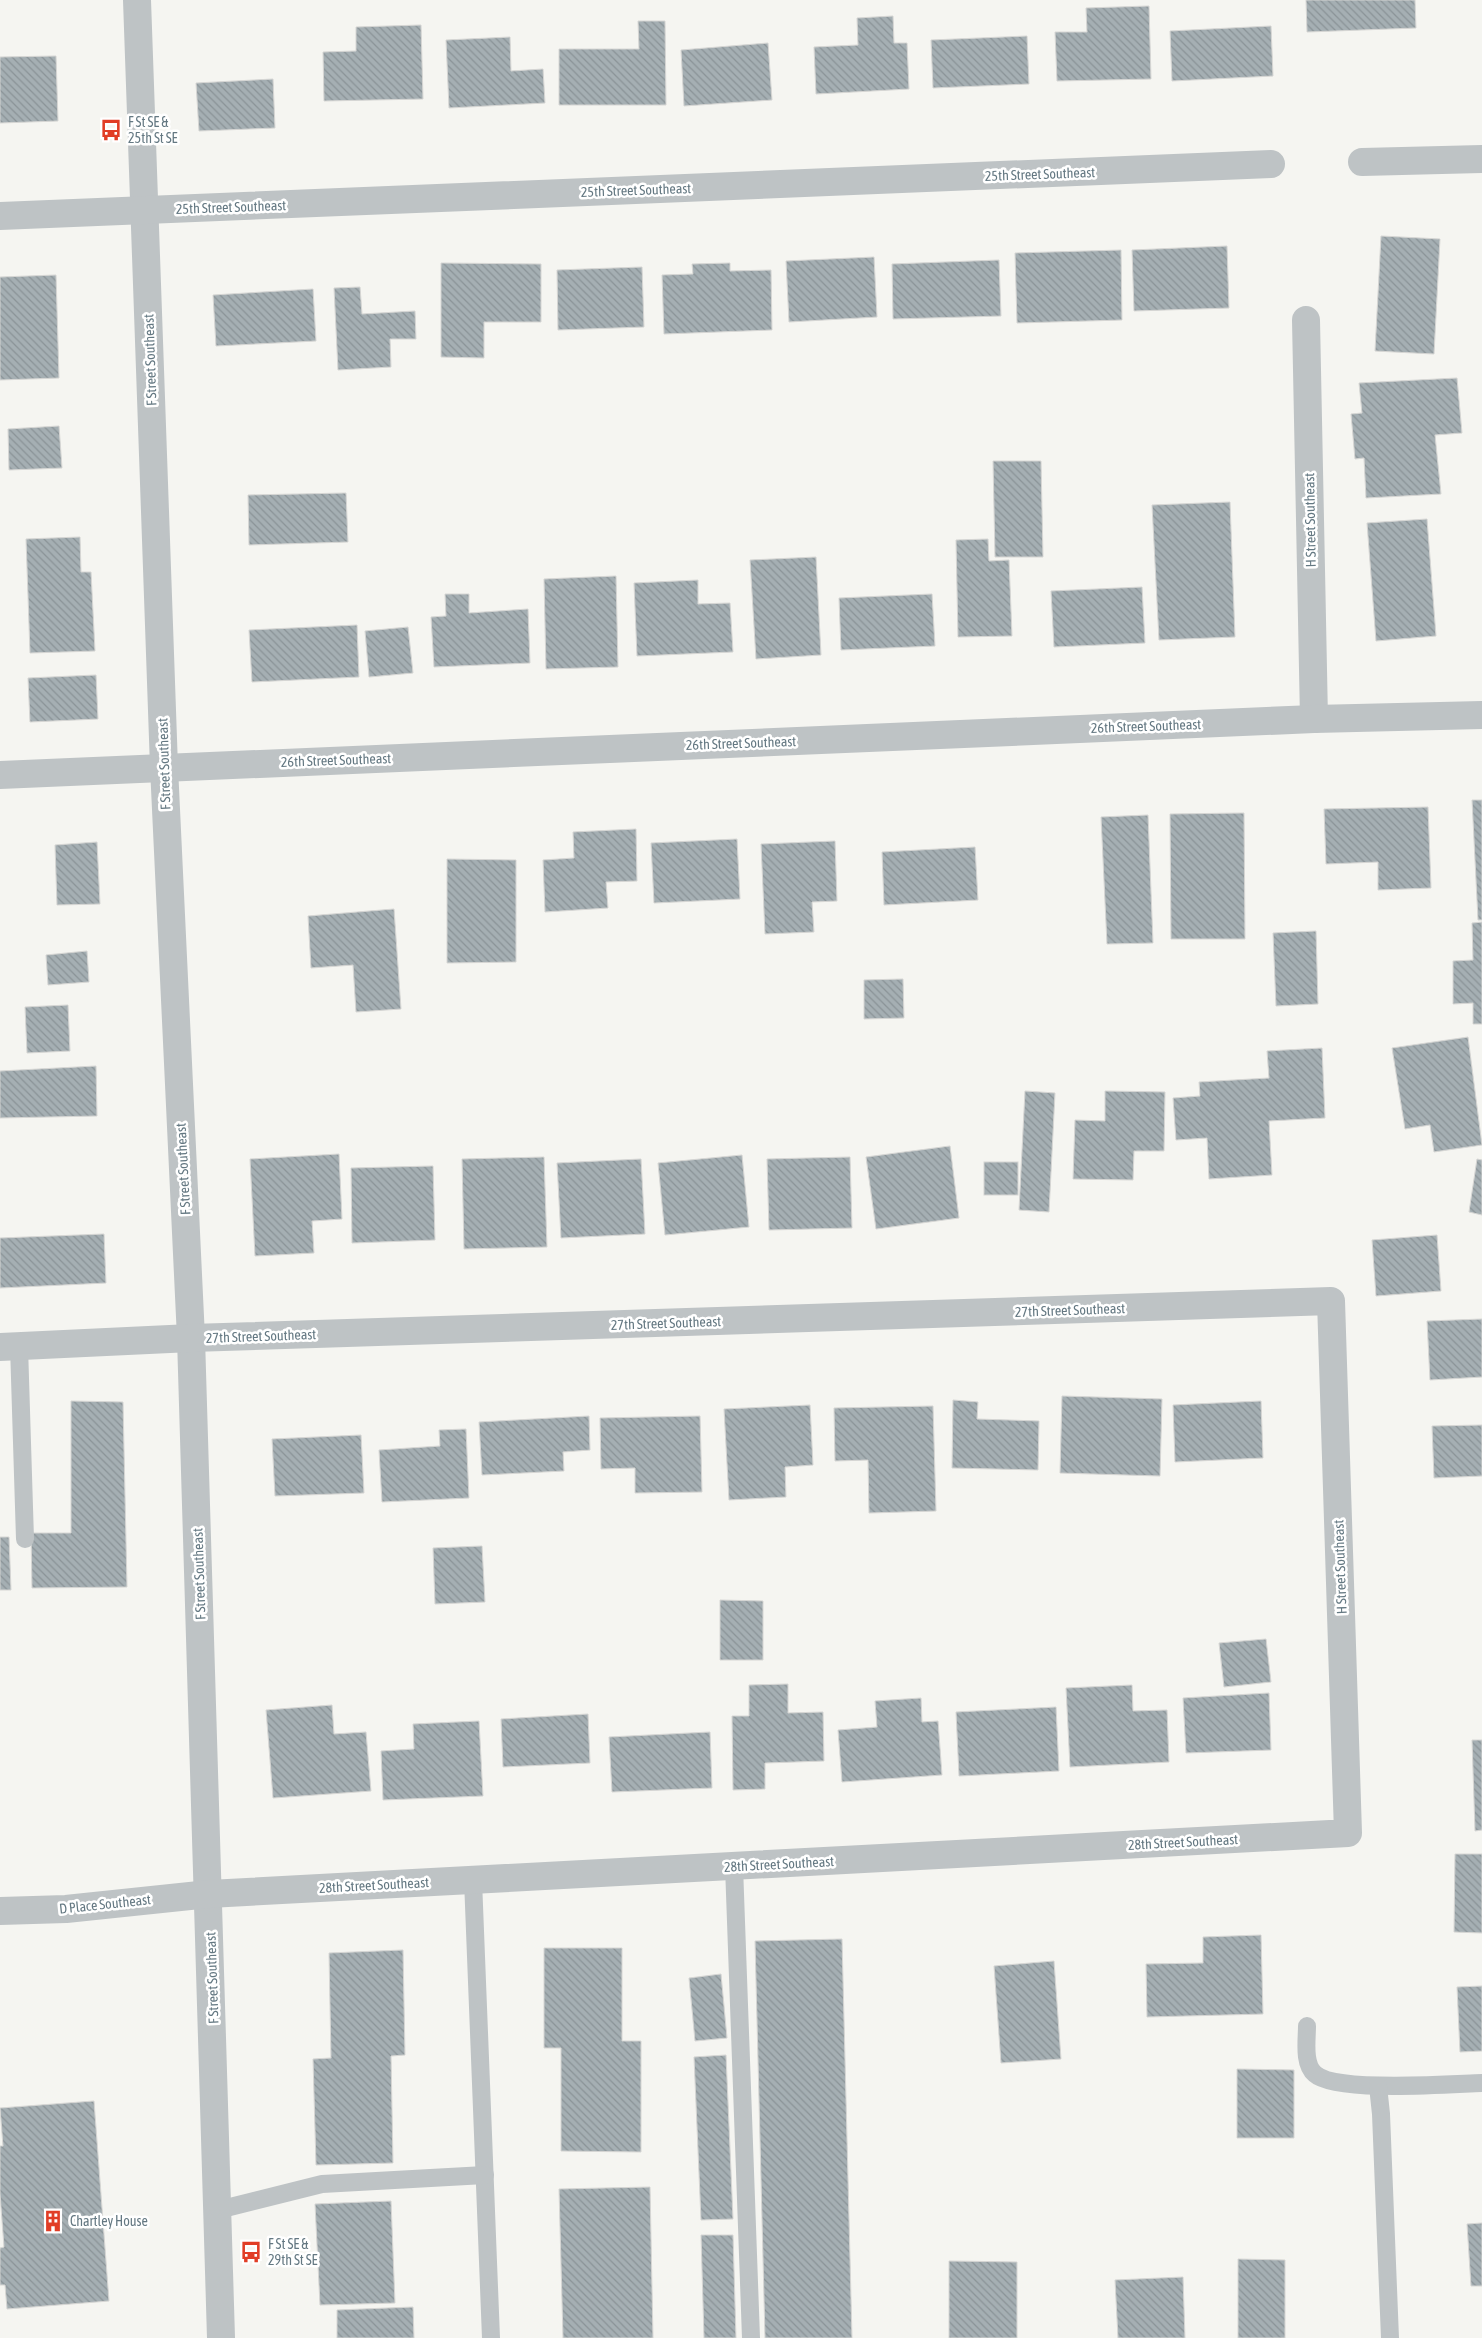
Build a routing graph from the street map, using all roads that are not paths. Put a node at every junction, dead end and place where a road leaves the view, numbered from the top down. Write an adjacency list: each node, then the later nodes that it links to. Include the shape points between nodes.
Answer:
1 (137, 0): 5 (street, F Street Southeast)
2 (1482, 158): 3 (street)
3 (1362, 162)
4 (1271, 164): 5 (street, 25th Street Southeast)
5 (144, 210): 6 (street, 25th Street Southeast); 10 (street, F Street Southeast)
6 (0, 216)
7 (1306, 320): 9 (street, H Street Southeast)
8 (1482, 715): 9 (street, 26th Street Southeast)
9 (1314, 719): 10 (street, 26th Street Southeast)
10 (164, 767): 11 (street, 26th Street Southeast); 13 (street, F Street Southeast)
11 (0, 775)
12 (1331, 1301): 13 (street, 27th Street Southeast); 16 (street, H Street Southeast)
13 (191, 1338): 14 (street, 27th Street Southeast); 19 (street, F Street Southeast)
14 (10, 1347): 15 (lane)
15 (25, 1540)
16 (1348, 1833): 17 (street, 28th Street Southeast)
17 (734, 1866): 18 (street, 28th Street Southeast); 28 (lane)
18 (473, 1880): 19 (street, 28th Street Southeast); 24 (lane)
19 (209, 1894): 20 (street, D Place Southeast, via 66,1909); 25 (street, F Street Southeast)
20 (0, 1911)
21 (1307, 2026): 23 (lane, via 1308,2062 1315,2074 1330,2081)
22 (1482, 2083): 23 (lane)
23 (1378, 2086): 29 (lane)
24 (484, 2175): 25 (lane, via 322,2184); 27 (lane)
25 (218, 2210): 26 (street, F Street Southeast)
26 (221, 2338)
27 (491, 2338)
28 (750, 2338)
29 (1390, 2338)

